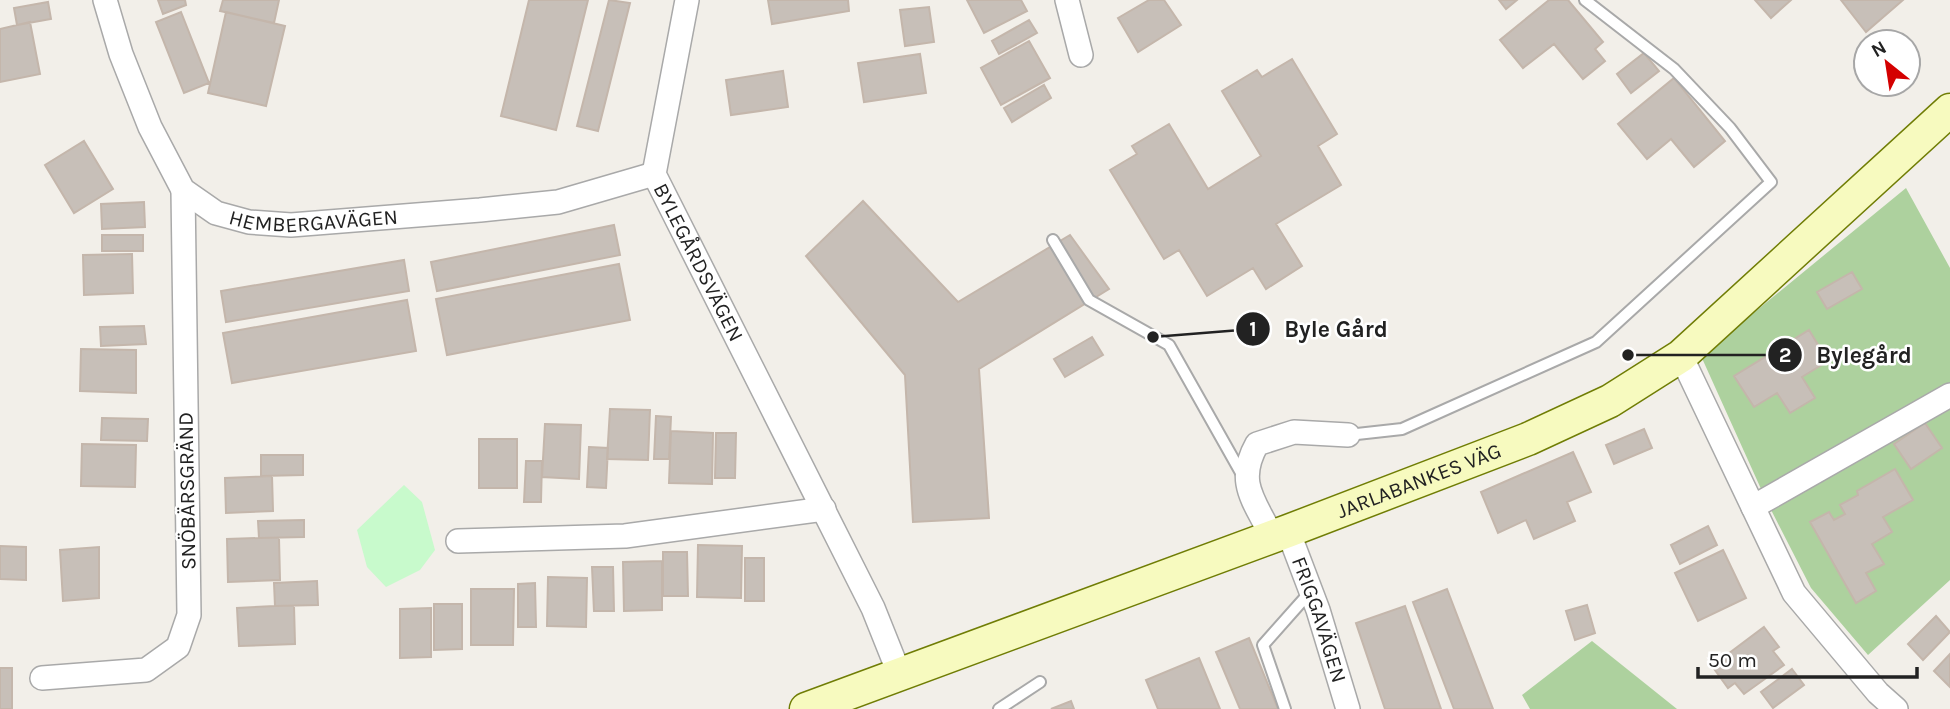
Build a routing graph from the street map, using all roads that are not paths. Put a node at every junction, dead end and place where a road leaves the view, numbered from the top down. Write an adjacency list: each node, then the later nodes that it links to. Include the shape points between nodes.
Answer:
1 (105, 0): 8 (street, HEMBERGAVÄGEN, via 150,127)
2 (687, 0): 7 (street, BYLEGÅRDSVÄGEN)
3 (1067, 0): 5 (street)
4 (1585, 0): 12 (lane, via 1674,69 1730,128 1771,182 1596,342 1402,429)
5 (1081, 55)
6 (1950, 110): 10 (main road, JARLABANKES VÄG)
7 (653, 174): 8 (street, HEMBERGAVÄGEN, via 558,202 291,225 249,222 216,213); 15 (street, BYLEGÅRDSVÄGEN)
8 (183, 190): 20 (street, SNÖBÄRSGRÄND, via 189,615 178,647 146,670)
9 (1053, 240): 13 (lane, via 1089,300 1168,345)
10 (1681, 356): 14 (street); 16 (main road, JARLABANKES VÄG, via 1610,401 1528,439)
11 (1950, 395): 14 (street)
12 (1348, 435): 13 (street, via 1294,432 1256,444)
13 (1245, 481): 16 (street, FRIGGAVÄGEN)
14 (1753, 507): 26 (street, via 1794,593)
15 (824, 509): 17 (street, via 625,536); 19 (street, BYLEGÅRDSVÄGEN)
16 (1280, 534): 18 (street, FRIGGAVÄGEN); 19 (main road, JARLABANKES VÄG)
17 (458, 541)
18 (1311, 591): 24 (lane, via 1263,645); 25 (street, FRIGGAVÄGEN)
19 (899, 673): 22 (main road, JARLABANKES VÄG)
20 (42, 678)
21 (1040, 682): 23 (lane)
22 (806, 709)
23 (999, 709)
24 (1285, 709)
25 (1348, 709)
26 (1896, 709)

